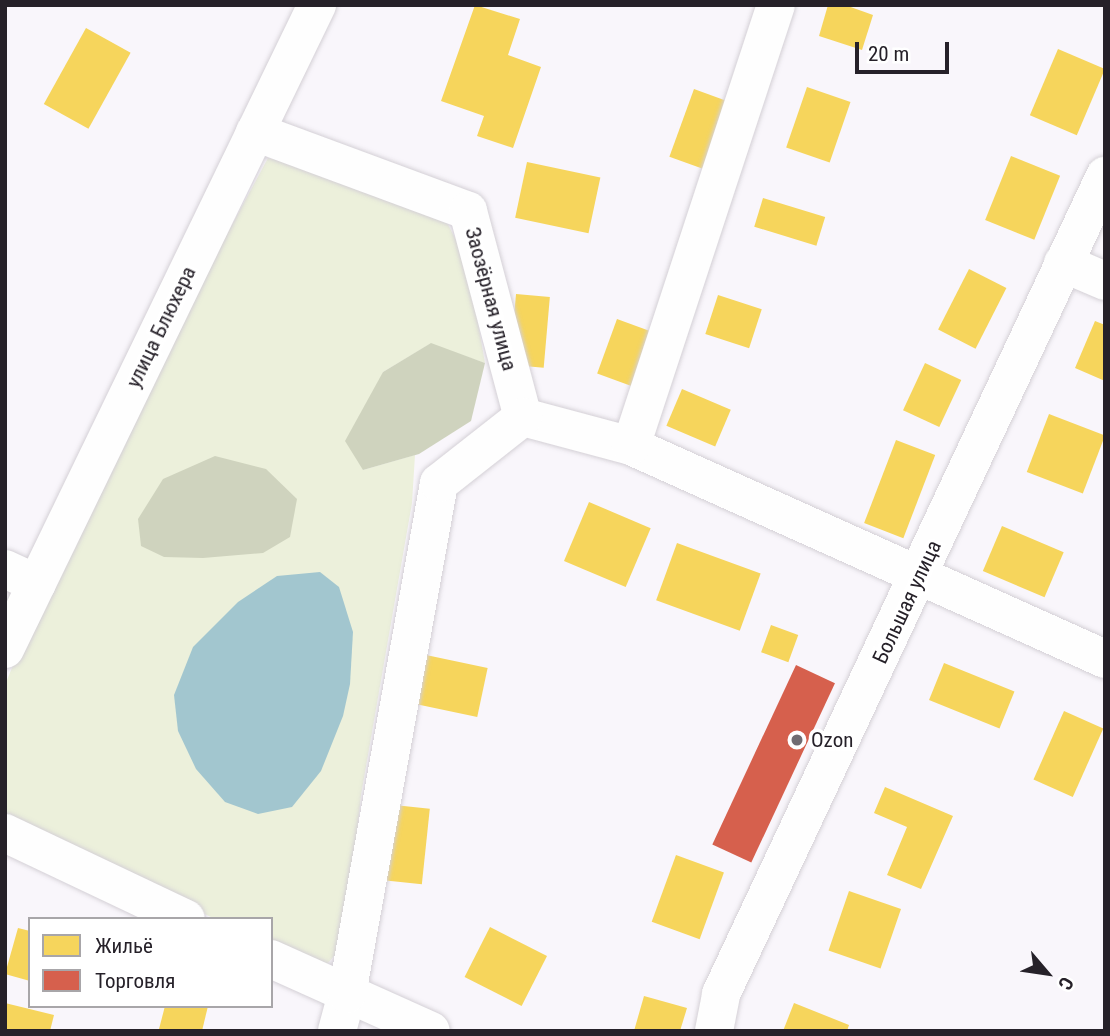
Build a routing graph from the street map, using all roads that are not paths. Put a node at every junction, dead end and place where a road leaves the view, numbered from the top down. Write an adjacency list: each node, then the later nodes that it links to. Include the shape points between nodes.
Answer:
1 (317, 5): 3 (street, улица Блюхера)
2 (776, 5): 8 (street)
3 (255, 132): 7 (street, Заозёрная улица, via 468,211); 9 (street, улица Блюхера)
4 (1105, 176): 5 (street, Большая улица)
5 (1063, 263): 6 (street); 10 (street, Большая улица)
6 (1105, 281)
7 (523, 417): 8 (street); 16 (street, via 439,483)
8 (631, 446): 10 (street)
9 (21, 577): 11 (street, улица Блюхера)
10 (919, 577): 12 (street); 19 (street, Большая улица, via 721,994)
11 (5, 649)
12 (1105, 659)
13 (5, 834): 14 (street)
14 (182, 917)
15 (273, 960): 16 (street)
16 (347, 994): 17 (street); 18 (street)
17 (337, 1031)
18 (431, 1031)
19 (714, 1031)

